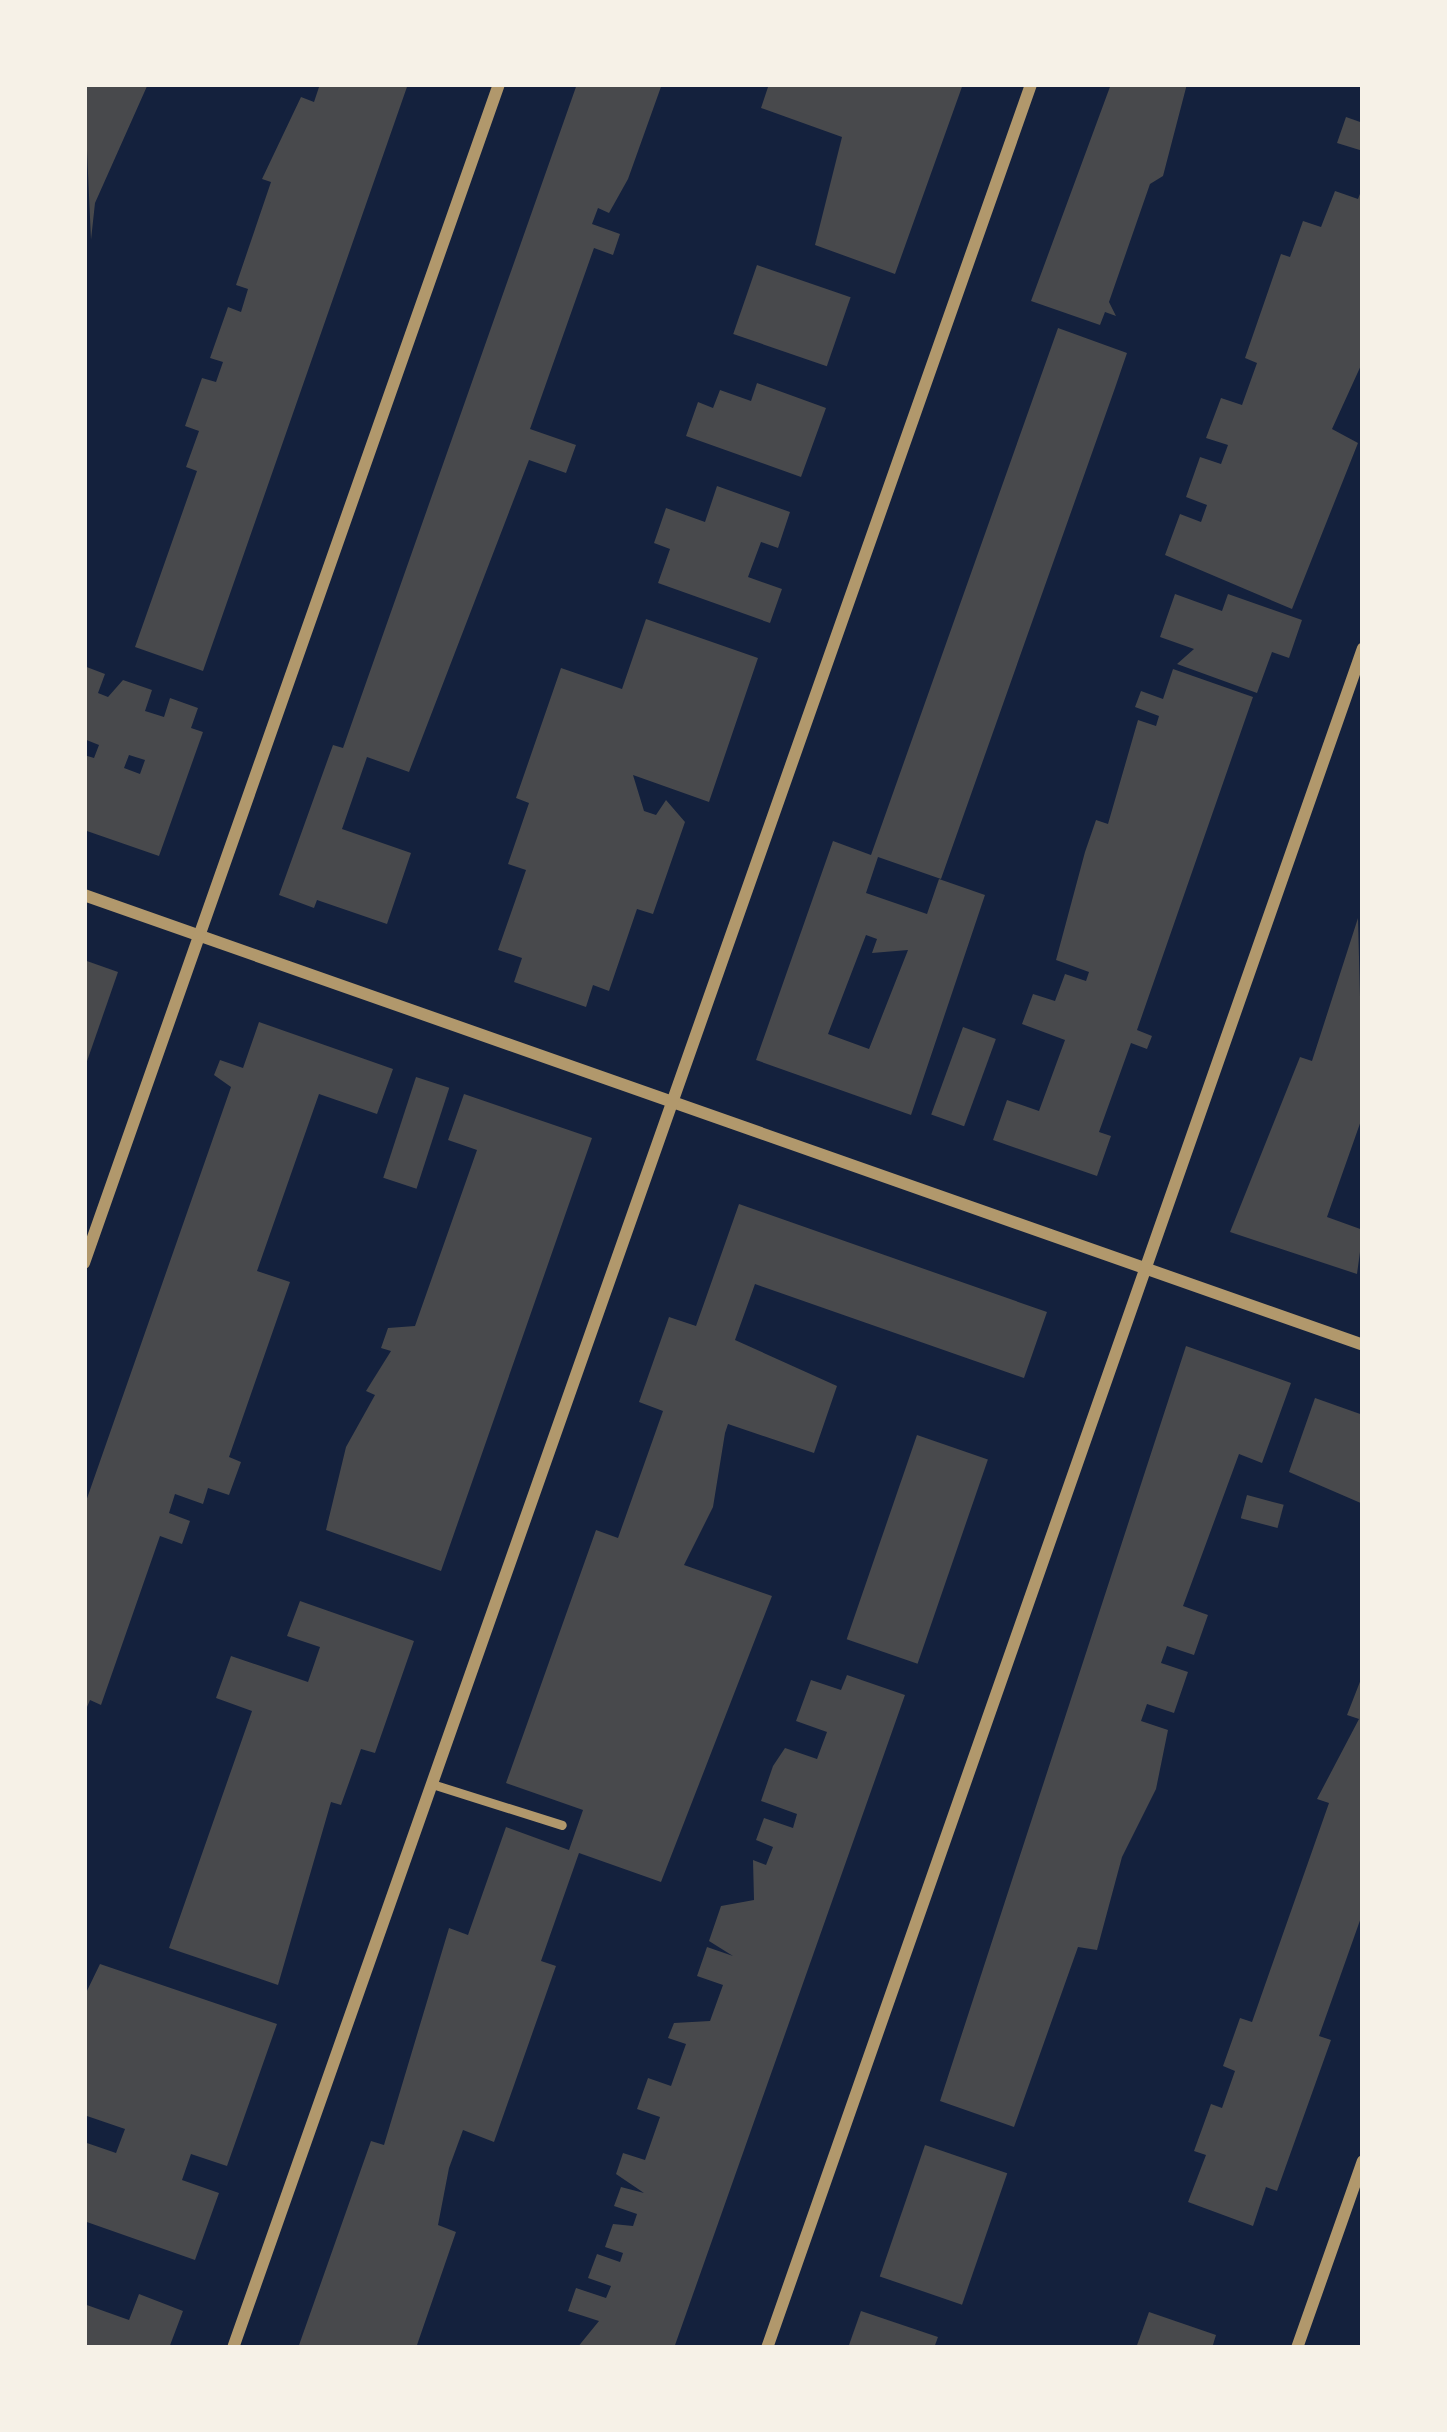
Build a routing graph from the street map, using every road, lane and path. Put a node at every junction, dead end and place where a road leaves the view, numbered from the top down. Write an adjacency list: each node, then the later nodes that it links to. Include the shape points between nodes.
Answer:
1 (499, 84): 5 (street)
2 (1031, 84): 6 (street)
3 (1363, 648): 8 (street)
4 (84, 895): 5 (street)
5 (200, 936): 6 (street); 7 (street)
6 (672, 1102): 8 (street); 10 (street)
7 (84, 1263)
8 (1145, 1268): 9 (street); 14 (street)
9 (1363, 1345)
10 (432, 1784): 11 (lane); 13 (street)
11 (562, 1825)
12 (1363, 2162): 15 (street)
13 (233, 2348)
14 (767, 2348)
15 (1297, 2348)

